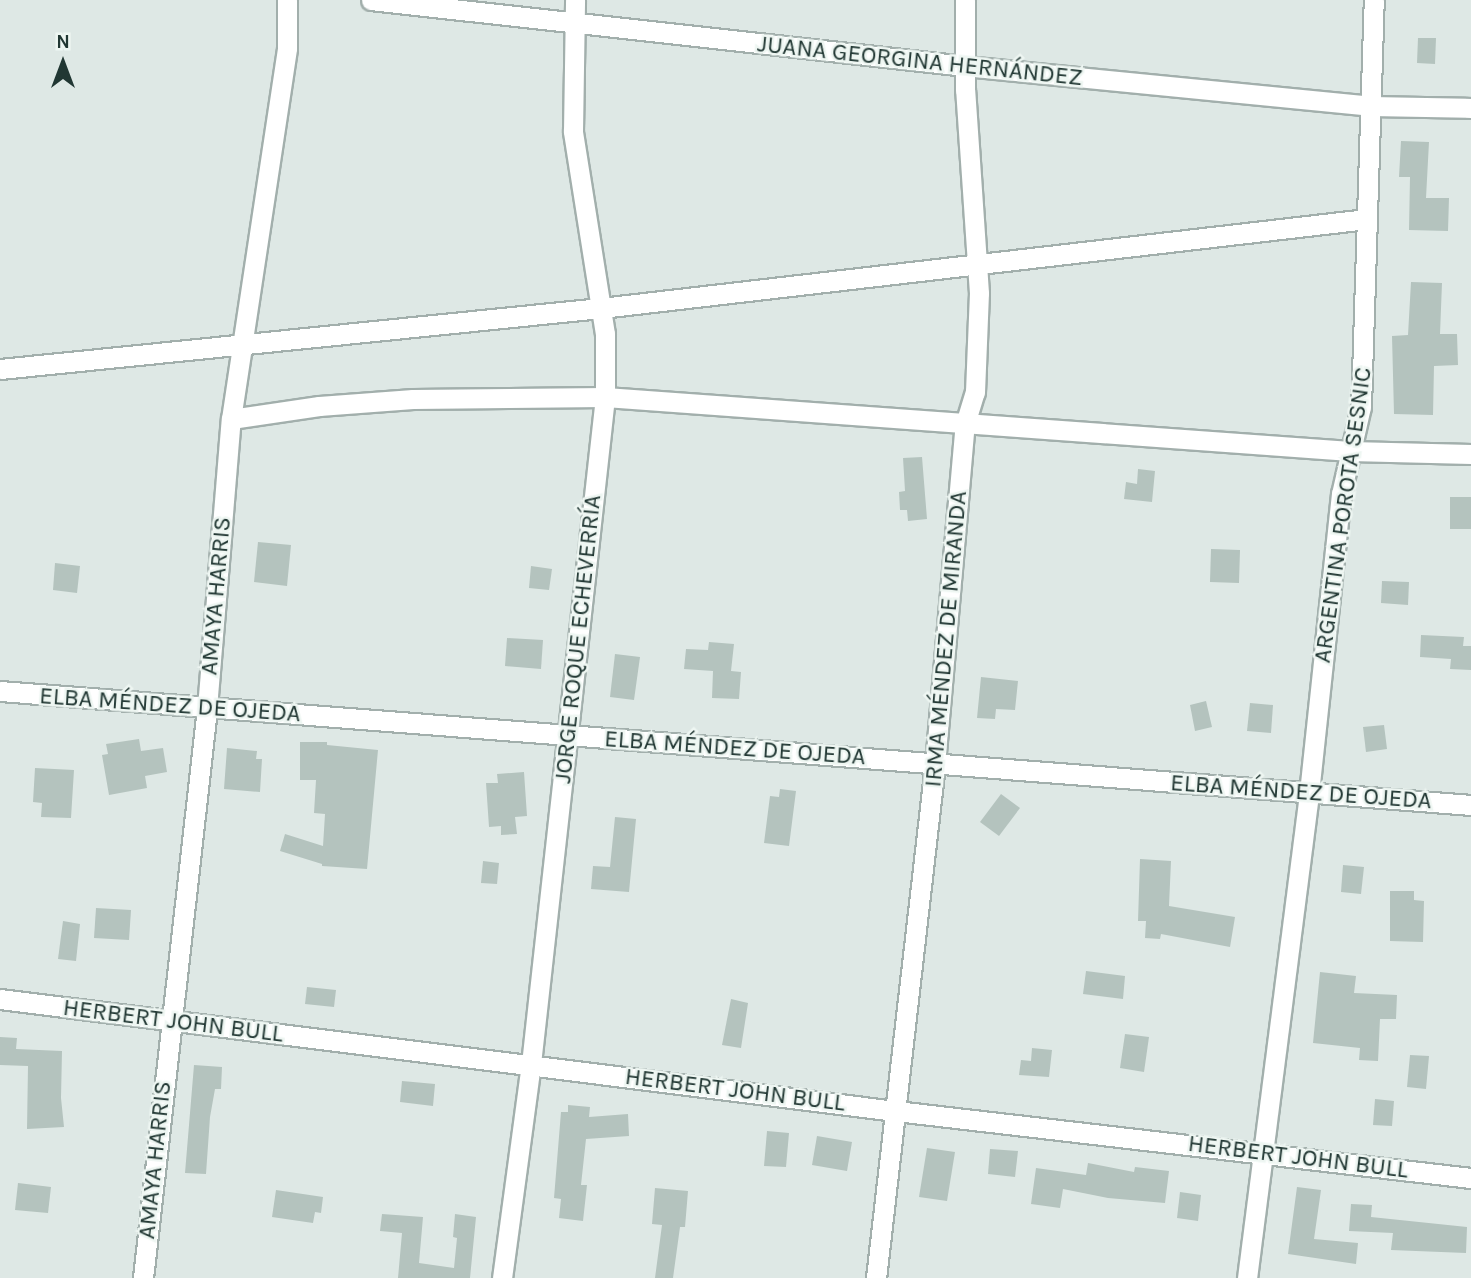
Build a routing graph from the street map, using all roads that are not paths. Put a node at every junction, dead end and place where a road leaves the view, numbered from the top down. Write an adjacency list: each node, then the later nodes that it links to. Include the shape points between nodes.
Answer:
1 (287, 0): 13 (street, AMAYA HARRIS, via 287,48)
2 (371, 0): 6 (street, JUANA GEORGINA HERNÁNDEZ)
3 (575, 0): 6 (street, JORGE ROQUE ECHEVERRÍA)
4 (965, 0): 7 (street, IRMA MÉNDEZ DE MIRANDA)
5 (1374, 0): 8 (street, ARGENTINA POROTA SESNIC)
6 (575, 24): 7 (street, JUANA GEORGINA HERNÁNDEZ); 12 (street, JORGE ROQUE ECHEVERRÍA, via 573,131)
7 (965, 66): 8 (street, JUANA GEORGINA HERNÁNDEZ); 11 (street, IRMA MÉNDEZ DE MIRANDA)
8 (1370, 106): 9 (street, JUANA GEORGINA HERNÁNDEZ); 10 (street, ARGENTINA POROTA SESNIC)
9 (1471, 108)
10 (1367, 219): 11 (street); 18 (street, ARGENTINA POROTA SESNIC, via 1364,376)
11 (978, 265): 12 (street); 17 (street, IRMA MÉNDEZ DE MIRANDA, via 975,392)
12 (601, 308): 13 (street); 15 (street, JORGE ROQUE ECHEVERRÍA)
13 (240, 347): 14 (street); 16 (street, AMAYA HARRIS)
14 (0, 369)
15 (605, 397): 16 (street, via 413,399); 17 (street); 22 (street, JORGE ROQUE ECHEVERRÍA)
16 (231, 419): 21 (street, AMAYA HARRIS)
17 (965, 424): 18 (street); 23 (street, IRMA MÉNDEZ DE MIRANDA)
18 (1350, 451): 19 (street); 24 (street, ARGENTINA POROTA SESNIC, via 1341,494)
19 (1471, 454)
20 (0, 691): 21 (street, ELBA MÉNDEZ DE OJEDA)
21 (206, 708): 22 (street, ELBA MÉNDEZ DE OJEDA); 27 (street, AMAYA HARRIS)
22 (568, 735): 23 (street, ELBA MÉNDEZ DE OJEDA); 28 (street, JORGE ROQUE ECHEVERRÍA)
23 (935, 764): 24 (street, ELBA MÉNDEZ DE OJEDA); 29 (street, IRMA MÉNDEZ DE MIRANDA)
24 (1309, 793): 25 (street, ELBA MÉNDEZ DE OJEDA); 30 (street, ARGENTINA POROTA SESNIC)
25 (1471, 805)
26 (0, 999): 27 (street, HERBERT JOHN BULL)
27 (169, 1020): 28 (street, HERBERT JOHN BULL); 32 (street, AMAYA HARRIS)
28 (531, 1064): 29 (street, HERBERT JOHN BULL); 33 (street, JORGE ROQUE ECHEVERRÍA)
29 (896, 1111): 30 (street, HERBERT JOHN BULL); 34 (street, IRMA MÉNDEZ DE MIRANDA)
30 (1263, 1152): 31 (street, HERBERT JOHN BULL); 35 (street, ARGENTINA POROTA SESNIC)
31 (1471, 1178)
32 (143, 1278)
33 (502, 1278)
34 (876, 1278)
35 (1247, 1278)

